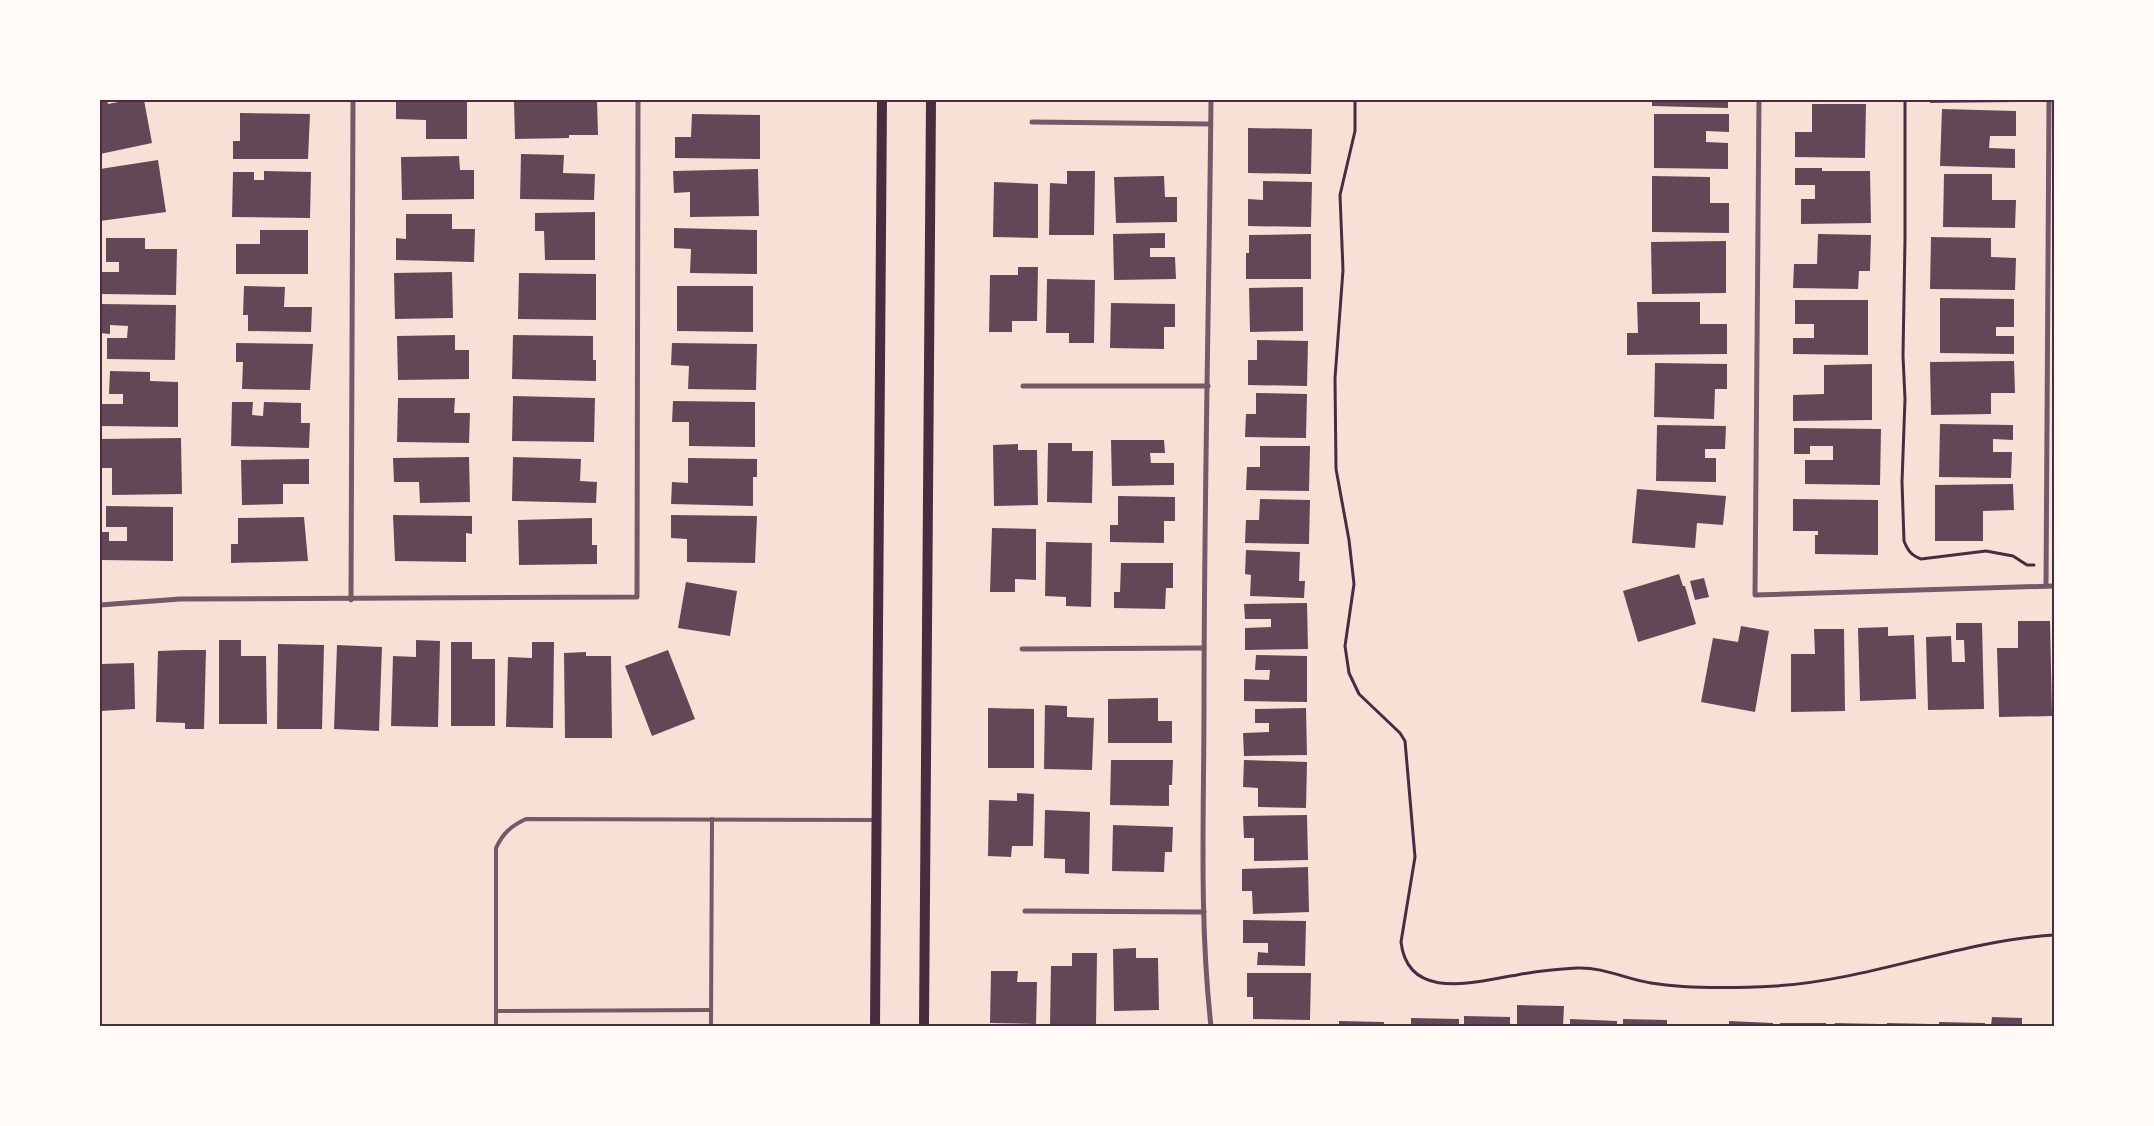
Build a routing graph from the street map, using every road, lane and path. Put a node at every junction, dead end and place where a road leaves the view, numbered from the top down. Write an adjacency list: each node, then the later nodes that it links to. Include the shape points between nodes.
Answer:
1 (354, 100): 17 (street)
2 (638, 100): 17 (street, via 638,598)
3 (882, 100): 22 (main road)
4 (931, 100): 31 (main road)
5 (1211, 100): 11 (street)
6 (1355, 100): 25 (path, via 1355,131 1340,195 1343,270 1335,378 1336,469 1354,584 1345,646 1349,673 1358,694 1405,741 1415,857 1401,942 1403,955 1413,970 1429,980 1451,984 1550,970 1592,968 1666,985 1776,986 1872,971 1960,949)
7 (1759, 100): 15 (street, via 1755,595)
8 (1905, 100): 14 (path, via 1904,541 1908,550 1921,559 1986,551 2013,556 2027,565)
9 (2049, 100): 14 (street)
10 (1032, 122): 11 (street)
11 (1210, 124): 13 (street)
12 (1023, 386): 13 (street)
13 (1208, 386): 19 (street)
14 (2046, 565): 15 (street)
15 (2046, 586): 16 (street)
16 (2054, 586)
17 (351, 600): 18 (street, via 180,599)
18 (100, 605)
19 (1204, 648): 20 (street); 24 (street)
20 (1022, 649)
21 (712, 819): 22 (lane); 26 (lane); 27 (lane, via 526,819 513,825 496,848)
22 (877, 820): 30 (main road)
23 (1025, 911): 24 (street)
24 (1204, 912): 32 (street)
25 (2054, 936)
26 (712, 1010): 27 (lane); 29 (lane)
27 (496, 1011): 28 (lane)
28 (496, 1026)
29 (711, 1026)
30 (875, 1026)
31 (924, 1026)
32 (1211, 1026)

